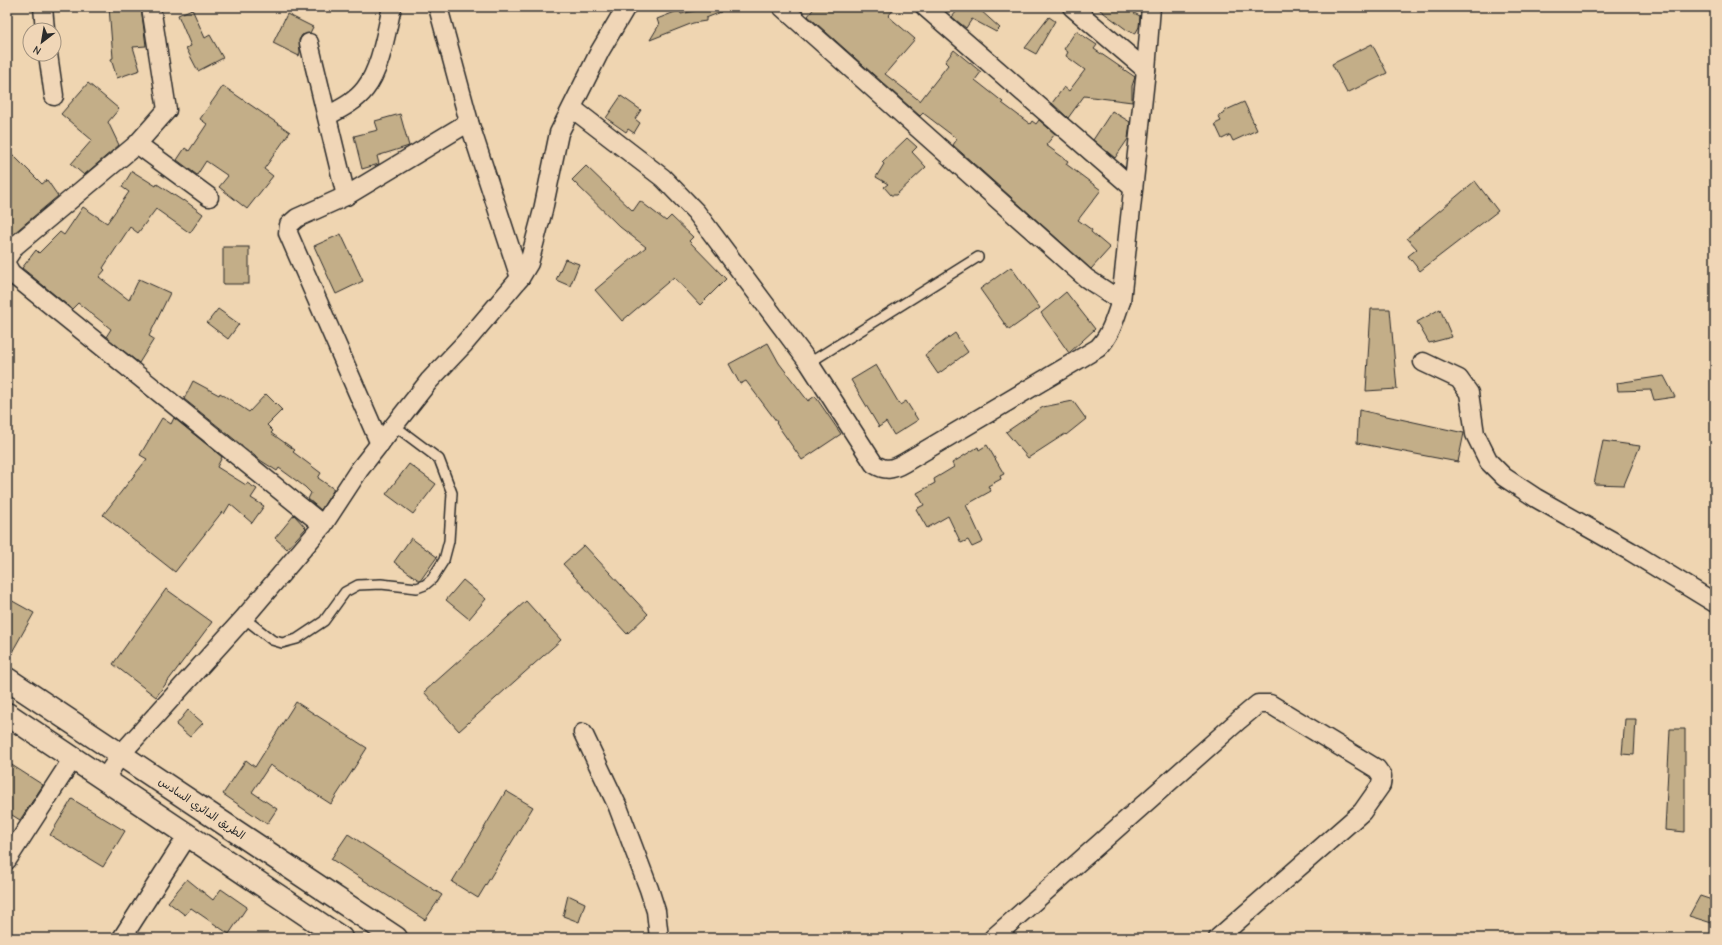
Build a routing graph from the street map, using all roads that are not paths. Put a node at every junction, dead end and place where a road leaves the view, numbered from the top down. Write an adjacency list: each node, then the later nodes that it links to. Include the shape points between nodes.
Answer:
1 (42, 7): 10 (street)
2 (151, 7): 18 (street, via 168,110)
3 (392, 7): 16 (street, via 375,71 364,90 346,106)
4 (438, 7): 17 (street)
5 (626, 7): 15 (street, via 600,51)
6 (782, 7): 26 (street, via 1086,278)
7 (925, 7): 19 (street)
8 (1072, 7): 13 (street)
9 (1151, 7): 13 (street)
10 (44, 22)
11 (309, 43): 16 (street)
12 (49, 62): 14 (street)
13 (1146, 70): 19 (street)
14 (54, 96)
15 (572, 108): 25 (street, via 559,133 529,263); 28 (street, via 663,178 696,212)
16 (327, 116): 20 (street)
17 (469, 122): 20 (street); 25 (street)
18 (137, 144): 21 (street); 23 (street, via 15,246)
19 (1133, 188): 26 (street)
20 (346, 196): 30 (street, via 297,218 289,225 288,233)
21 (209, 197)
22 (978, 257): 28 (lane)
23 (7, 258)
24 (7, 266): 31 (street, via 11,273)
25 (520, 278): 29 (street, via 429,381)
26 (1121, 301): 28 (street, via 1111,330 1098,348 896,468 887,470 874,464)
27 (1423, 362): 32 (street, via 1459,379 1469,393 1475,434 1489,462 1504,477)
28 (809, 363)
29 (394, 426): 30 (street); 33 (lane, via 439,459 452,493 449,541 444,560 432,580 417,588 381,584 358,585 345,592 324,621 297,639 282,643 272,640)
30 (380, 444): 31 (street, via 359,470)
31 (323, 525): 33 (street)
32 (1715, 604)
33 (244, 618): 37 (street)
34 (7, 679): 37 (highway, الطريق الدائري السادس)
35 (7, 714): 38 (highway)
36 (583, 732): 45 (street, via 618,807 649,889 656,911)
37 (121, 754): 39 (street); 44 (highway, الطريق الدائري السادس)
38 (73, 758): 39 (highway); 41 (street)
39 (105, 778): 40 (highway)
40 (188, 835): 42 (street); 43 (highway)
41 (7, 860)
42 (122, 938)
43 (339, 938)
44 (396, 938)
45 (659, 938)
46 (993, 938): 47 (street, via 1239,720 1258,704 1270,704 1377,769 1382,776 1382,785 1362,812)
47 (1218, 938)

